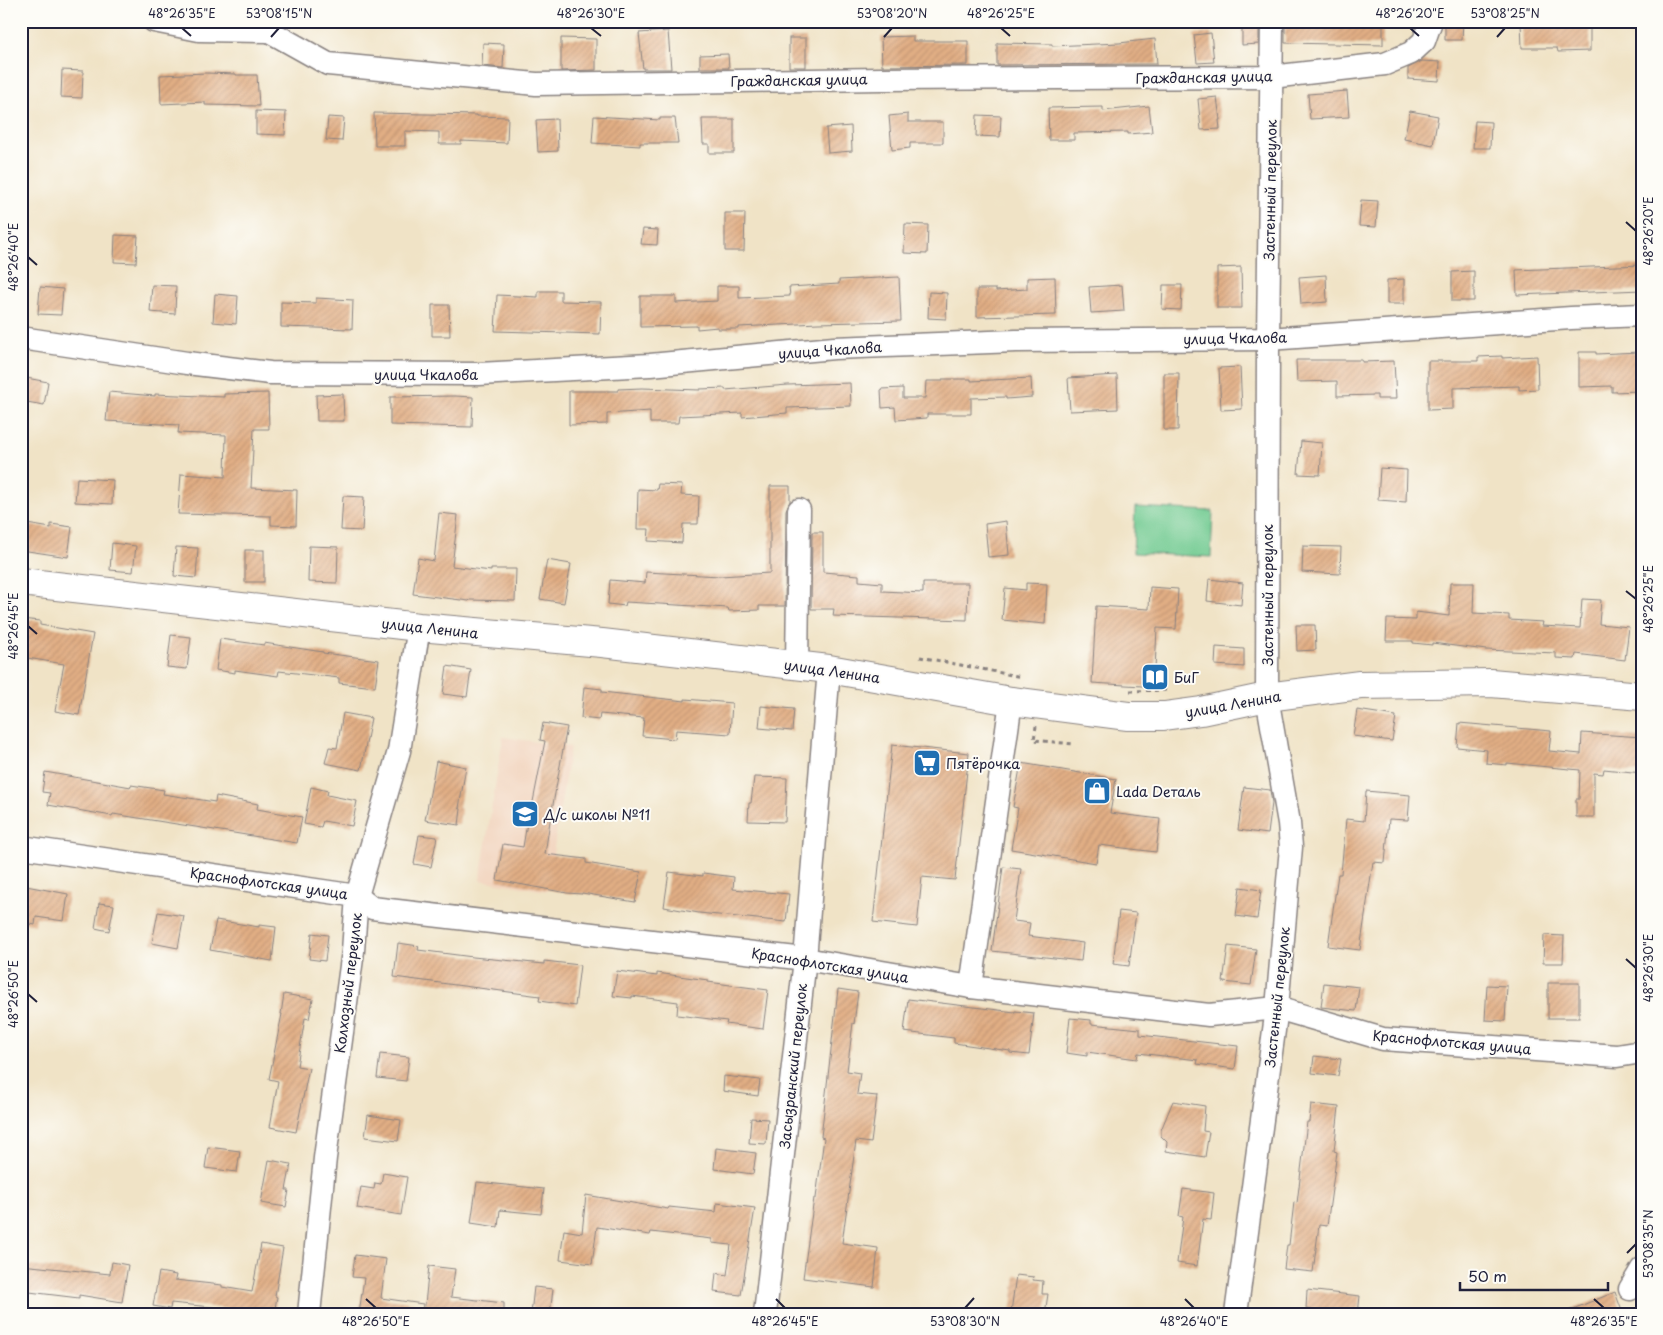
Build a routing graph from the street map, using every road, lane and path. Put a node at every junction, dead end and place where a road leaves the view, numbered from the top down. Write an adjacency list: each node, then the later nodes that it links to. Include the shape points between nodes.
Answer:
1 (154, 21): 4 (street, Гражданская улица, via 198,30)
2 (1272, 21): 5 (street, Застенный переулок)
3 (1431, 21): 5 (street, Гражданская улица, via 1424,41 1411,53 1385,64)
4 (273, 26): 5 (street, Гражданская улица, via 328,64 536,84)
5 (1271, 77): 8 (street, Застенный переулок)
6 (1642, 315): 8 (street, улица Чкалова)
7 (21, 338): 8 (street, улица Чкалова, via 270,372 374,374 479,374 650,365 834,348 1016,341)
8 (1268, 339): 19 (street, Застенный переулок)
9 (798, 510): 13 (street)
10 (21, 582): 11 (main road, улица Ленина)
11 (419, 627): 13 (main road, улица Ленина, via 602,643); 22 (street, Колхозный переулок, via 399,751)
12 (920, 657): 15 (path)
13 (797, 666): 14 (main road, улица Ленина)
14 (829, 669): 20 (main road, улица Ленина); 23 (street, Засызранский переулок)
15 (1025, 677)
16 (1169, 690): 17 (path)
17 (1122, 691)
18 (1642, 696): 19 (main road, улица Ленина, via 1491,683 1360,685)
19 (1267, 697): 20 (main road, улица Ленина, via 1164,716 1111,714); 25 (street, Застенный переулок, via 1291,847)
20 (1011, 701): 24 (street)
21 (21, 847): 22 (street, Краснофлотская улица)
22 (357, 896): 23 (street, Краснофлотская улица, via 372,908); 29 (street, Колхозный переулок)
23 (805, 960): 24 (street, Краснофлотская улица); 30 (street, Засызранский переулок)
24 (971, 987): 25 (street, Краснофлотская улица, via 1209,1015)
25 (1277, 1008): 26 (street, Краснофлотская улица, via 1383,1039 1617,1056); 31 (street, Застенный переулок)
26 (1642, 1052)
27 (1642, 1269): 28 (street)
28 (1630, 1288)
29 (309, 1314)
30 (765, 1314)
31 (1236, 1314)

